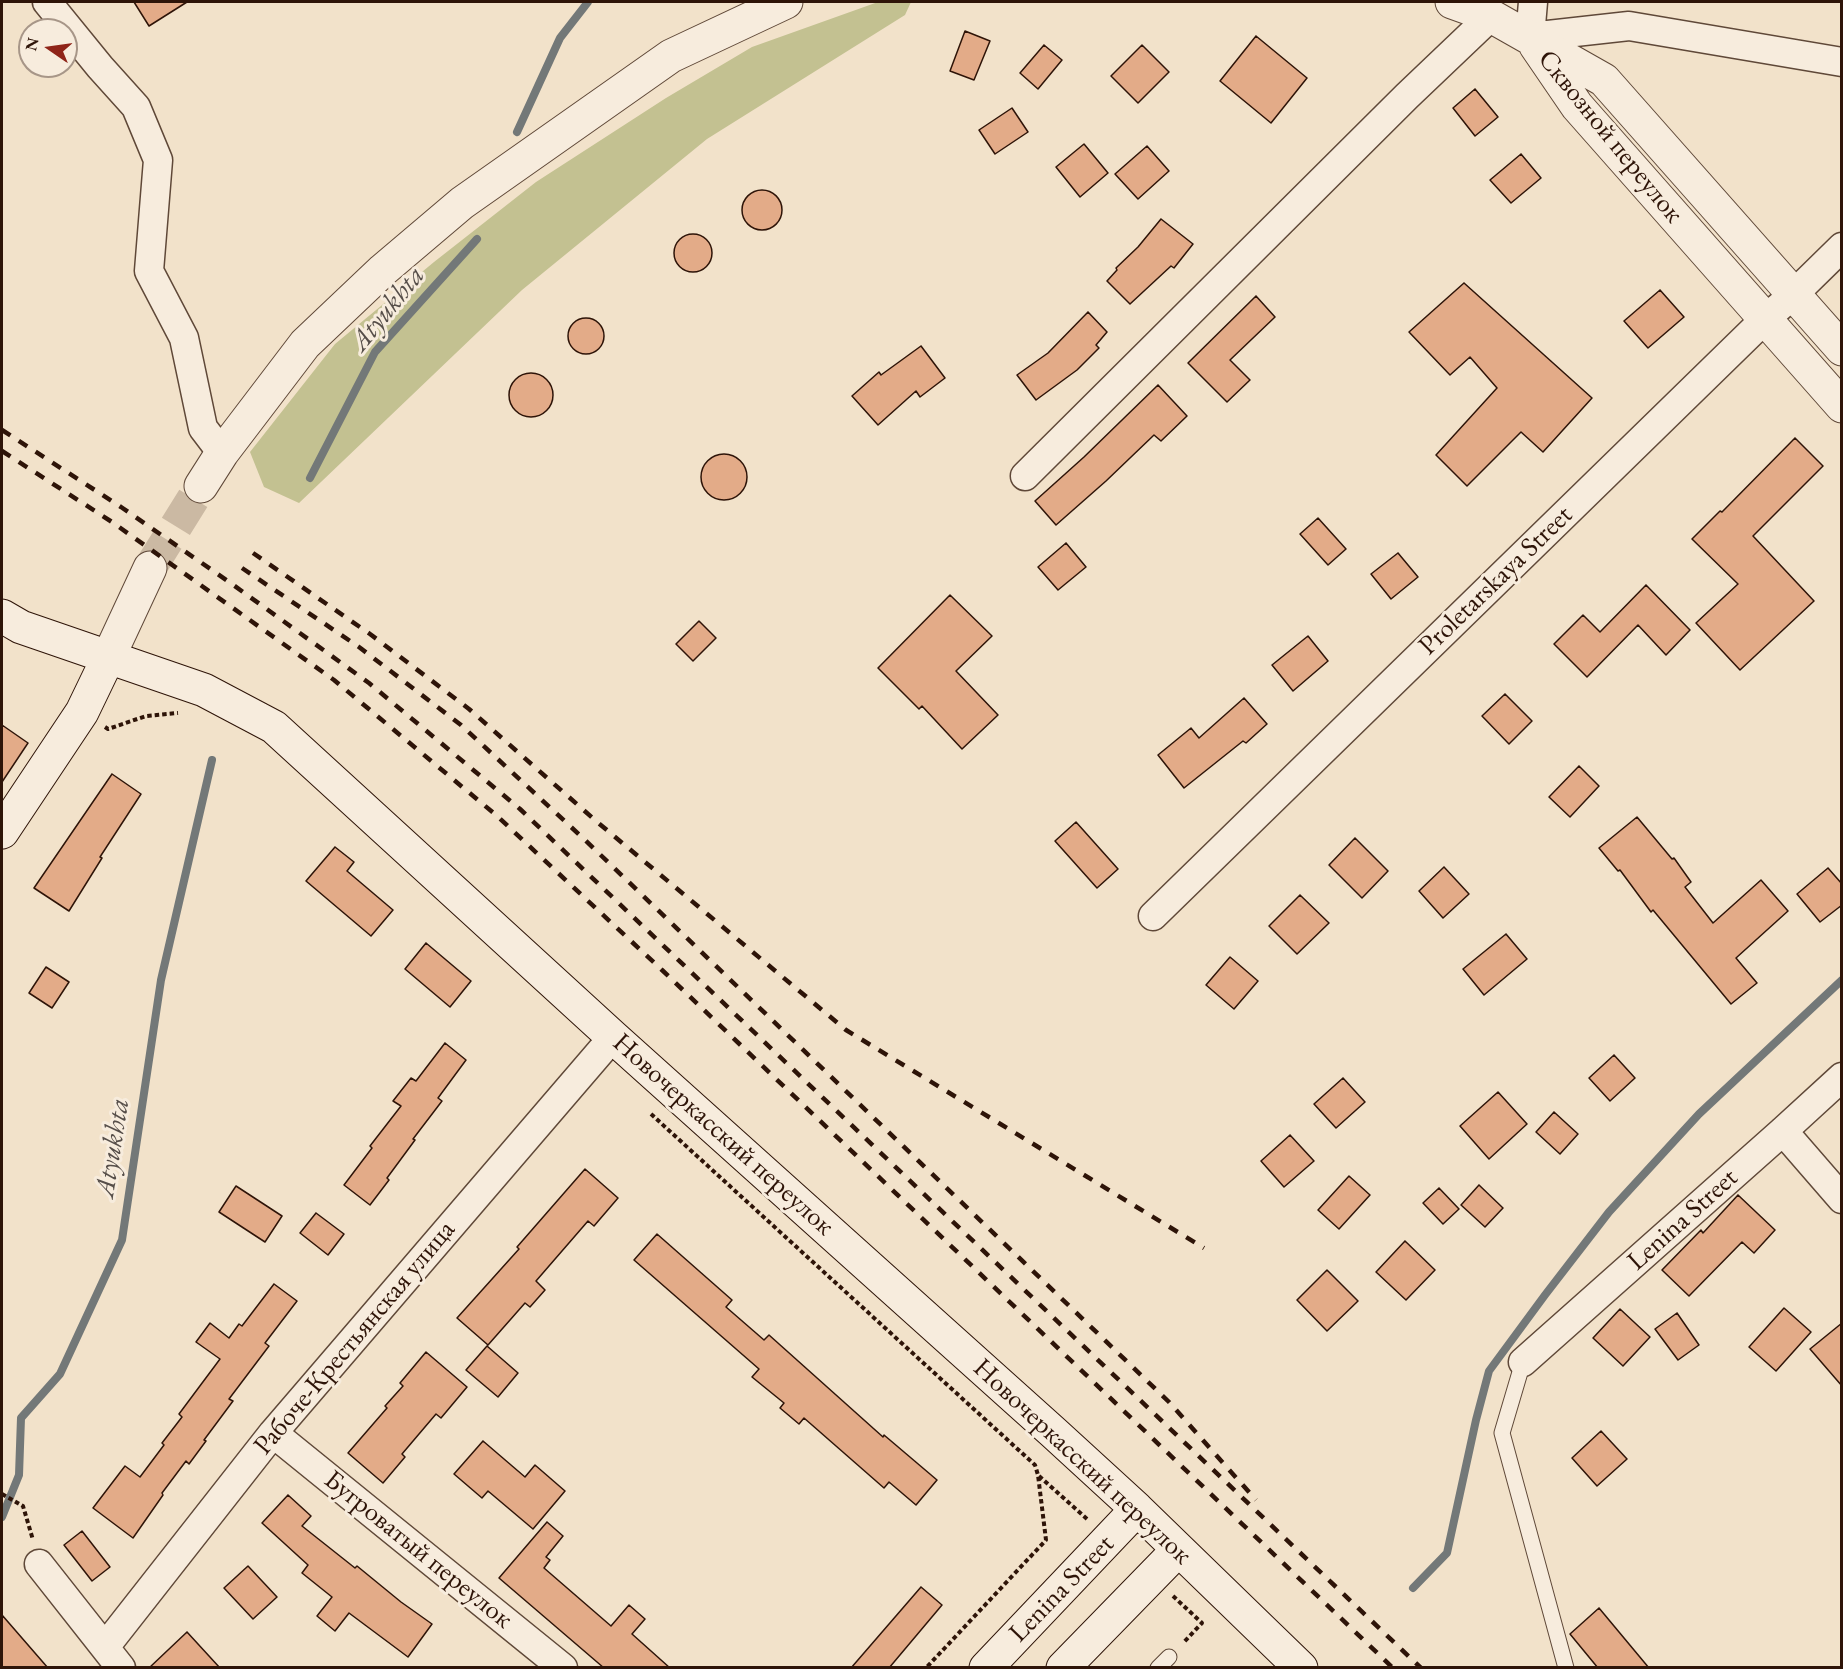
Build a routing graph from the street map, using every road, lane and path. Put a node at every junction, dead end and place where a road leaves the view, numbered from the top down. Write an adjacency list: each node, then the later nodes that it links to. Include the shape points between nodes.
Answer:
1 (47, 2): 13 (street, via 136,107 158,160 149,271 184,338 203,428)
2 (786, 2): 13 (main road, via 671,56 462,203 305,344)
3 (1452, 2): 5 (main road)
4 (1533, 2): 6 (street)
5 (1491, 16): 6 (main road); 14 (street)
6 (1530, 38): 7 (street, via 1629,27); 9 (main road, Сквозной переулок, via 1604,80); 10 (main road, Сквозной переулок, via 1577,106)
7 (1842, 62)
8 (1842, 247): 9 (street, Proletarskaya Street)
9 (1793, 295): 10 (street, Proletarskaya Street); 11 (main road, Сквозной переулок)
10 (1764, 320): 12 (main road, Сквозной переулок); 22 (street, Proletarskaya Street)
11 (1842, 349)
12 (1842, 406)
13 (222, 453): 15 (main road)
14 (1025, 476)
15 (201, 486)
16 (150, 568): 18 (main road)
17 (2, 616): 18 (main road, Новочеркасский переулок, via 21,627)
18 (109, 656): 19 (main road); 23 (main road, Новочеркасский переулок, via 204,690 274,727)
19 (82, 712): 20 (path, via 108,729 146,716); 21 (main road)
20 (181, 713)
21 (2, 832)
22 (1153, 916)
23 (613, 1037): 29 (street, Рабоче-Крестьянская улица); 31 (main road, Новочеркасский переулок)
24 (1842, 1077): 26 (street, Lenina Street)
25 (645, 1108): 36 (path, via 1035,1465 1046,1540)
26 (1783, 1131): 27 (street); 28 (street, Lenina Street)
27 (1842, 1199)
28 (1523, 1362): 40 (lane, via 1502,1433)
29 (273, 1433): 34 (street, Рабоче-Крестьянская улица); 35 (street, Бугроватый переулок)
30 (2, 1494): 33 (path, via 23,1506)
31 (1137, 1509): 32 (main road, Новочеркасский переулок); 37 (main road, Lenina Street)
32 (1178, 1550): 38 (main road, Lenina Street); 39 (main road, Новочеркасский переулок)
33 (39, 1564): 34 (street)
34 (113, 1657)
35 (546, 1663)
36 (926, 1668)
37 (986, 1668)
38 (1063, 1668)
39 (1301, 1668)
40 (1566, 1668)

